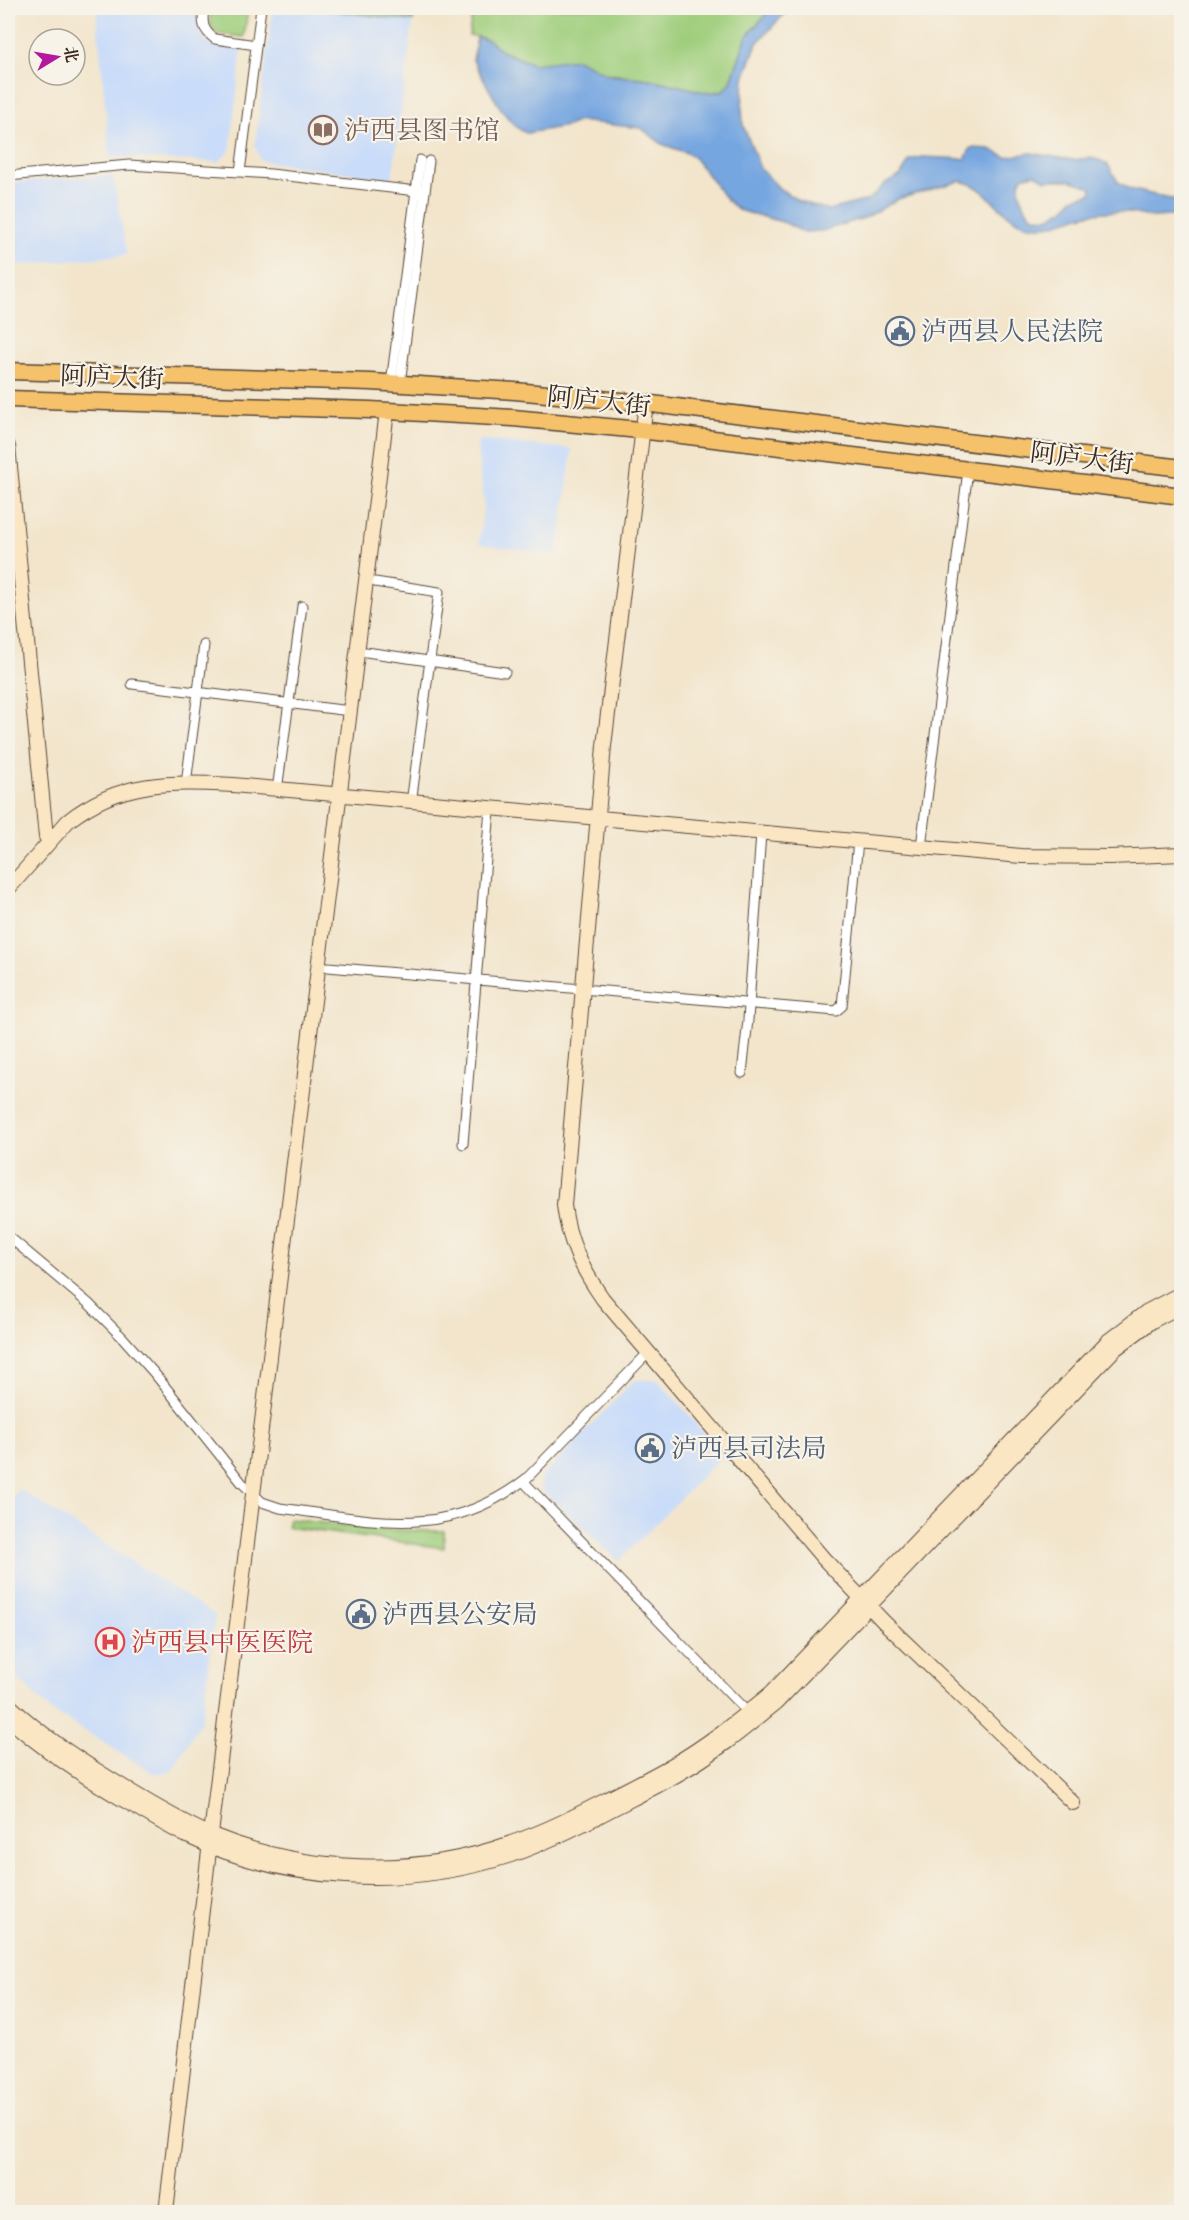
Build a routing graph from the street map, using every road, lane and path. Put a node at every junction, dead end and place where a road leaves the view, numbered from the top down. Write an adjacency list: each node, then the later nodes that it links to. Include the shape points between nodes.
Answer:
1 (204, 8): 3 (street, via 202,22 215,39)
2 (261, 8): 3 (street)
3 (256, 45): 5 (street)
4 (424, 160): 7 (street)
5 (240, 171): 6 (street, via 129,165); 7 (street)
6 (8, 176)
7 (420, 192): 9 (street)
8 (8, 371): 9 (highway, 阿庐大街)
9 (395, 384): 11 (highway, 阿庐大街)
10 (8, 399): 12 (highway, 阿庐大街)
11 (646, 403): 13 (main road); 15 (highway, 阿庐大街)
12 (392, 411): 13 (highway, 阿庐大街); 18 (main road); 27 (main road)
13 (643, 430): 16 (highway, 阿庐大街); 33 (main road)
14 (8, 446): 35 (main road)
15 (1182, 468)
16 (968, 470): 17 (highway, 阿庐大街); 37 (street)
17 (1182, 496)
18 (375, 582): 21 (main road); 22 (street, via 439,592)
19 (302, 606): 26 (street)
20 (204, 645): 25 (street)
21 (366, 652): 22 (street); 30 (main road)
22 (430, 661): 23 (street); 31 (street)
23 (505, 672)
24 (132, 684): 25 (street)
25 (198, 692): 26 (street); 28 (street)
26 (289, 704): 27 (street); 29 (street)
27 (350, 711): 30 (main road)
28 (187, 776): 29 (main road); 35 (main road, via 144,779 102,793 75,808)
29 (278, 783): 30 (main road)
30 (345, 793): 31 (main road); 32 (main road); 41 (main road, via 185,783 132,789 92,805 68,821); 42 (main road); 53 (main road)
31 (412, 796): 33 (main road)
32 (490, 809): 33 (main road); 43 (street)
33 (597, 815): 34 (main road); 37 (main road); 44 (main road)
34 (761, 833): 36 (main road); 45 (street)
35 (46, 837): 40 (main road)
36 (858, 842): 37 (main road); 45 (street, via 842,1006 833,1011)
37 (922, 843): 38 (main road, via 1049,850); 39 (main road, via 1048,857)
38 (1182, 847)
39 (1182, 854)
40 (8, 880)
41 (8, 890)
42 (328, 967): 43 (street); 53 (main road)
43 (476, 980): 44 (street); 47 (street)
44 (581, 990): 45 (street); 51 (main road, via 565,1218 574,1250 588,1278)
45 (749, 1004): 46 (street)
46 (742, 1073)
47 (463, 1144)
48 (8, 1236): 53 (street, via 123,1338 221,1459)
49 (1182, 1293): 54 (main road, via 1146,1312 1108,1341)
50 (1182, 1305): 54 (main road, via 1152,1321 1115,1349)
51 (648, 1353): 52 (street); 54 (main road)
52 (523, 1481): 53 (street, via 496,1500 470,1511 417,1522 280,1508); 56 (street)
53 (258, 1498): 59 (main road)
54 (864, 1602): 56 (main road); 58 (main road)
55 (8, 1704): 59 (main road, via 101,1774)
56 (752, 1716): 59 (main road, via 674,1764 556,1826 456,1859 374,1867 337,1865)
57 (8, 1718): 59 (main road, via 96,1783 165,1824)
58 (1073, 1803)
59 (215, 1841): 60 (main road); 61 (main road)
60 (166, 2212)
61 (175, 2212)

